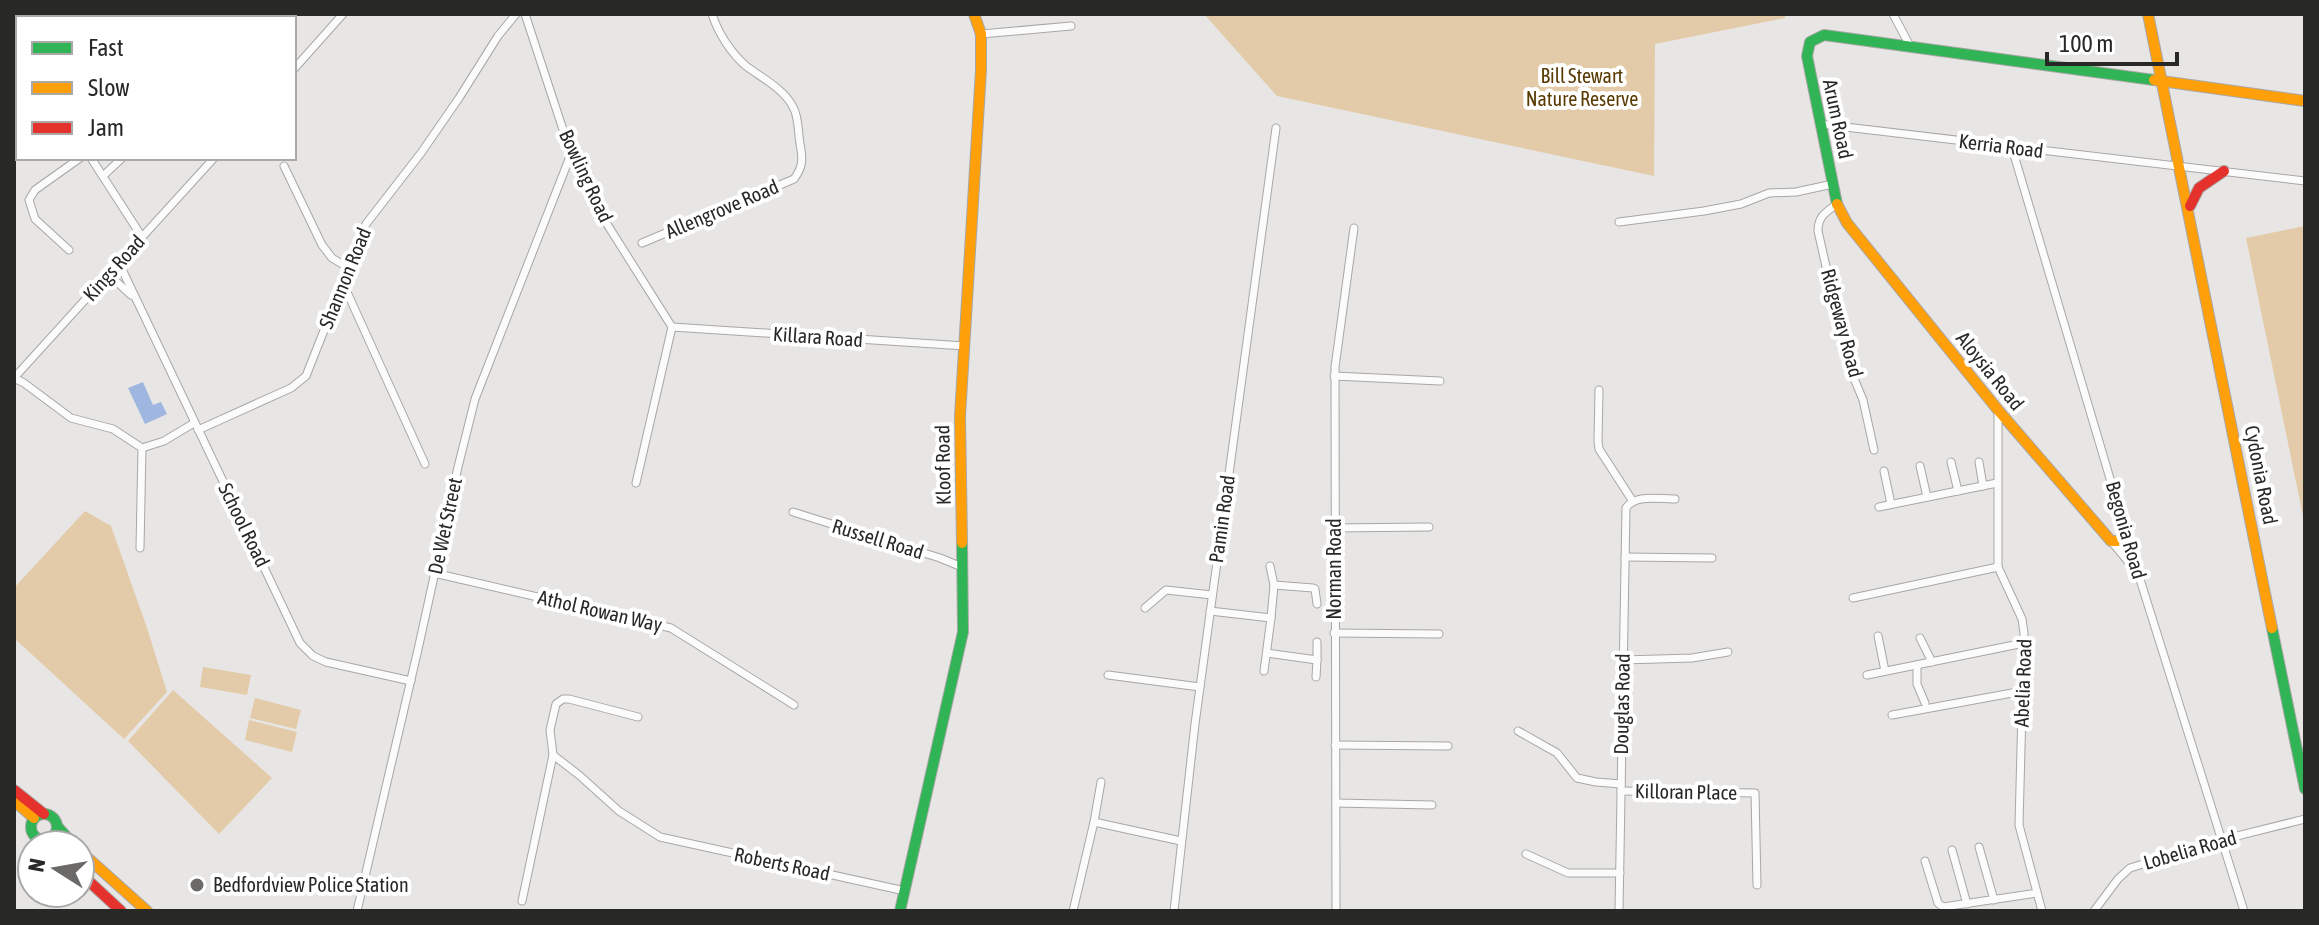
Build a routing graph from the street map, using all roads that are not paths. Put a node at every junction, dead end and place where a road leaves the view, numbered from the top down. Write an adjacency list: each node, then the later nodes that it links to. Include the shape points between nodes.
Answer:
1 (343, 14): 11 (street)
2 (516, 14): 36 (street, Shannon Road, via 366,224)
3 (525, 14): 17 (street, Bowling Road)
4 (712, 14): 33 (street, Allengrove Road, via 734,53 794,108 801,170 794,179)
5 (974, 14): 9 (street, Kloof Road)
6 (1893, 14): 10 (street)
7 (2148, 14): 12 (street, Cydonia Road)
8 (1071, 26): 9 (street)
9 (981, 34): 41 (street, Kloof Road)
10 (1910, 46): 12 (street); 14 (street, Arum Road, via 1824,35 1810,42 1807,56)
11 (296, 67)
12 (2164, 81): 13 (street); 23 (street, Cydonia Road)
13 (2305, 101)
14 (1820, 124): 16 (street, Kerria Road); 27 (street, Arum Road)
15 (1276, 128): 78 (street, Pamin Road)
16 (2012, 148): 23 (street, Kerria Road); 68 (street, Begonia Road)
17 (571, 154): 40 (street, Bowling Road, via 600,213); 75 (street, De Wet Street, via 475,399)
18 (77, 160): 34 (street, via 29,200 35,219)
19 (92, 160): 25 (street)
20 (120, 160): 25 (street)
21 (212, 160): 32 (street, Kings Road)
22 (284, 166): 36 (street, via 322,245)
23 (2181, 168): 24 (street, Kerria Road); 29 (street, Cydonia Road)
24 (2224, 171): 26 (street, Kerria Road); 29 (street, via 2199,188)
25 (103, 176): 32 (street)
26 (2305, 181)
27 (1833, 184): 28 (street, Arum Road); 30 (street, via 1769,193 1704,211)
28 (1837, 204): 46 (street, Aloysia Road); 49 (street, Ridgeway Road, via 1823,213 1818,231)
29 (2189, 208): 114 (street, Cydonia Road)
30 (1619, 222)
31 (1354, 228): 42 (street, Norman Road)
32 (142, 237): 35 (street, Kings Road)
33 (642, 243)
34 (69, 250)
35 (119, 263): 37 (street, Kings Road); 39 (street, School Road)
36 (347, 267): 38 (street, Shannon Road)
37 (106, 277): 39 (street, School Road); 43 (street, Kings Road)
38 (342, 281): 47 (street, Shannon Road, via 302,381); 52 (street)
39 (135, 299): 47 (street, School Road)
40 (672, 327): 41 (street, Killara Road); 55 (street)
41 (965, 346): 73 (street, Kloof Road, via 960,416)
42 (1334, 376): 44 (street); 66 (street, Norman Road)
43 (14, 378): 48 (street, via 71,418 113,429)
44 (1440, 381)
45 (1599, 390): 61 (street, via 1599,449)
46 (1998, 410): 56 (street, Abelia Road); 67 (street, Aloysia Road)
47 (196, 426): 48 (street, Shannon Road); 101 (street, School Road, via 304,648 326,662)
48 (142, 448): 69 (street)
49 (1874, 450)
50 (1951, 462): 58 (street)
51 (1979, 462): 57 (street)
52 (425, 464)
53 (1920, 466): 59 (street)
54 (1884, 471): 62 (street)
55 (636, 483)
56 (1997, 483): 57 (street); 74 (street, Abelia Road)
57 (1983, 486): 58 (street)
58 (1958, 491): 59 (street)
59 (1927, 497): 62 (street)
60 (1675, 499): 61 (street)
61 (1632, 500): 70 (street, Douglas Road, via 1626,508)
62 (1891, 504): 63 (street)
63 (1879, 507)
64 (793, 512): 73 (street, Russell Road)
65 (1429, 527): 66 (street)
66 (1334, 528): 84 (street, Norman Road)
67 (2111, 541): 68 (street); 76 (street)
68 (2129, 541): 76 (street, Begonia Road)
69 (140, 548)
70 (1625, 557): 71 (street); 93 (street, Douglas Road)
71 (1712, 558)
72 (1270, 566): 77 (street)
73 (962, 567): 136 (street, Kloof Road, via 958,656)
74 (1998, 567): 79 (street); 89 (street, Abelia Road, via 2022,619)
75 (434, 573): 101 (street, De Wet Street); 105 (street, Athol Rowan Way, via 671,628)
76 (2138, 573): 126 (street, Begonia Road)
77 (1274, 585): 80 (street, via 1313,588); 83 (street)
78 (1212, 595): 81 (street, via 1166,590); 82 (street, Pamin Road)
79 (1853, 598)
80 (1317, 604)
81 (1145, 608)
82 (1210, 611): 83 (street); 102 (street, Pamin Road)
83 (1271, 618): 91 (street)
84 (1334, 633): 85 (street); 109 (street, Norman Road)
85 (1439, 634)
86 (1878, 636): 97 (street)
87 (1920, 638): 94 (street)
88 (1317, 642): 92 (street)
89 (2024, 643): 94 (street); 103 (street, Abelia Road)
90 (1728, 652): 93 (street)
91 (1267, 653): 92 (street); 96 (street)
92 (1317, 660): 100 (street)
93 (1623, 660): 113 (street, Douglas Road)
94 (1932, 662): 95 (street)
95 (1917, 665): 97 (street); 104 (street)
96 (1264, 671)
97 (1885, 671): 99 (street)
98 (1108, 675): 102 (street)
99 (1867, 675)
100 (1316, 677)
101 (411, 681): 143 (street, De Wet Street)
102 (1200, 687): 127 (street, Pamin Road)
103 (2023, 691): 106 (street); 137 (street, Abelia Road, via 2019,825)
104 (1925, 703)
105 (794, 705)
106 (1892, 715)
107 (638, 717): 111 (street, via 559,700 550,723)
108 (1518, 731): 113 (street, via 1557,753 1577,778)
109 (1335, 745): 110 (street); 117 (street, Norman Road)
110 (1448, 746)
111 (553, 755): 136 (street, Roberts Road, via 619,811 660,837); 139 (street)
112 (1101, 782): 121 (street)
113 (1621, 788): 133 (street, Douglas Road); 134 (street, Killoran Place, via 1755,793)
114 (2305, 789)
115 (14, 790): 119 (street)
116 (14, 801): 119 (street)
117 (1336, 803): 118 (street); 147 (street, Norman Road)
118 (1432, 805)
119 (39, 816): 122 (street, via 53,818); 123 (street)
120 (2305, 819): 126 (street, Lobelia Road)
121 (1094, 822): 127 (street); 145 (street)
122 (57, 826): 124 (street); 125 (street)
123 (32, 829)
124 (56, 829)
125 (60, 829)
126 (2221, 840): 150 (street, Lobelia Road, via 2130,868); 151 (street, Begonia Road)
127 (1181, 841): 146 (street, Pamin Road)
128 (1979, 847): 138 (street)
129 (1952, 850): 140 (street)
130 (1526, 854): 133 (street, via 1568,873)
131 (1925, 861): 140 (street, via 1938,903)
132 (96, 865): 142 (street)
133 (1620, 873): 148 (street, Douglas Road)
134 (1757, 885)
135 (96, 888): 141 (street)
136 (905, 891): 144 (street, Kloof Road)
137 (2037, 893): 138 (street); 149 (street, Abelia Road)
138 (1994, 900): 140 (street)
139 (522, 901)
140 (1967, 904)
141 (121, 911)
142 (147, 911)
143 (357, 911)
144 (900, 911)
145 (1073, 911)
146 (1174, 911)
147 (1336, 911)
148 (1619, 911)
149 (2042, 911)
150 (2094, 911)
151 (2244, 911)

